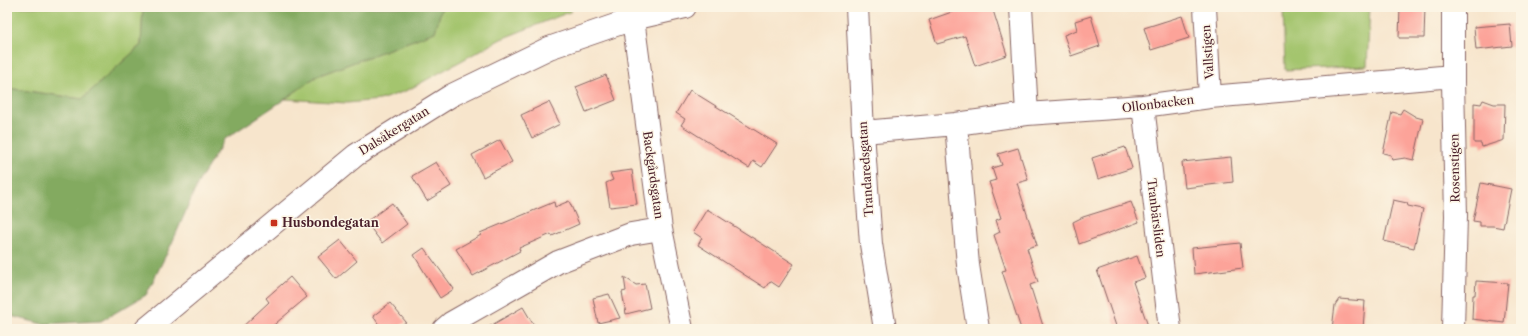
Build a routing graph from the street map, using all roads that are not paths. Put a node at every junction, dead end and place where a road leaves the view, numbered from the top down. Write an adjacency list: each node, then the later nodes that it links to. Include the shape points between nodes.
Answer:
1 (685, 7): 6 (street, Dalsåkergatan)
2 (857, 7): 12 (street, Trandaredsgatan)
3 (1021, 7): 10 (street)
4 (1205, 7): 8 (street, Vallstigen)
5 (1453, 7): 7 (street, Rosenstigen)
6 (633, 19): 13 (street, Backgårdsgatan); 14 (street, Dalsåkergatan, via 549,48 466,88 356,155)
7 (1452, 76): 8 (street, Ollonbacken); 20 (street, Rosenstigen, via 1456,216)
8 (1210, 97): 9 (street, Ollonbacken)
9 (1143, 106): 10 (street, Ollonbacken); 19 (street, Tranbärsliden)
10 (1028, 114): 11 (street, Ollonbacken)
11 (956, 124): 12 (street, Ollonbacken); 18 (street, via 968,265)
12 (863, 132): 17 (street, Trandaredsgatan, via 871,244)
13 (661, 229): 15 (street, via 631,234 558,262); 16 (street, Backgårdsgatan)
14 (146, 329)
15 (444, 329)
16 (682, 329)
17 (885, 329)
18 (978, 329)
19 (1170, 329)
20 (1453, 329)

